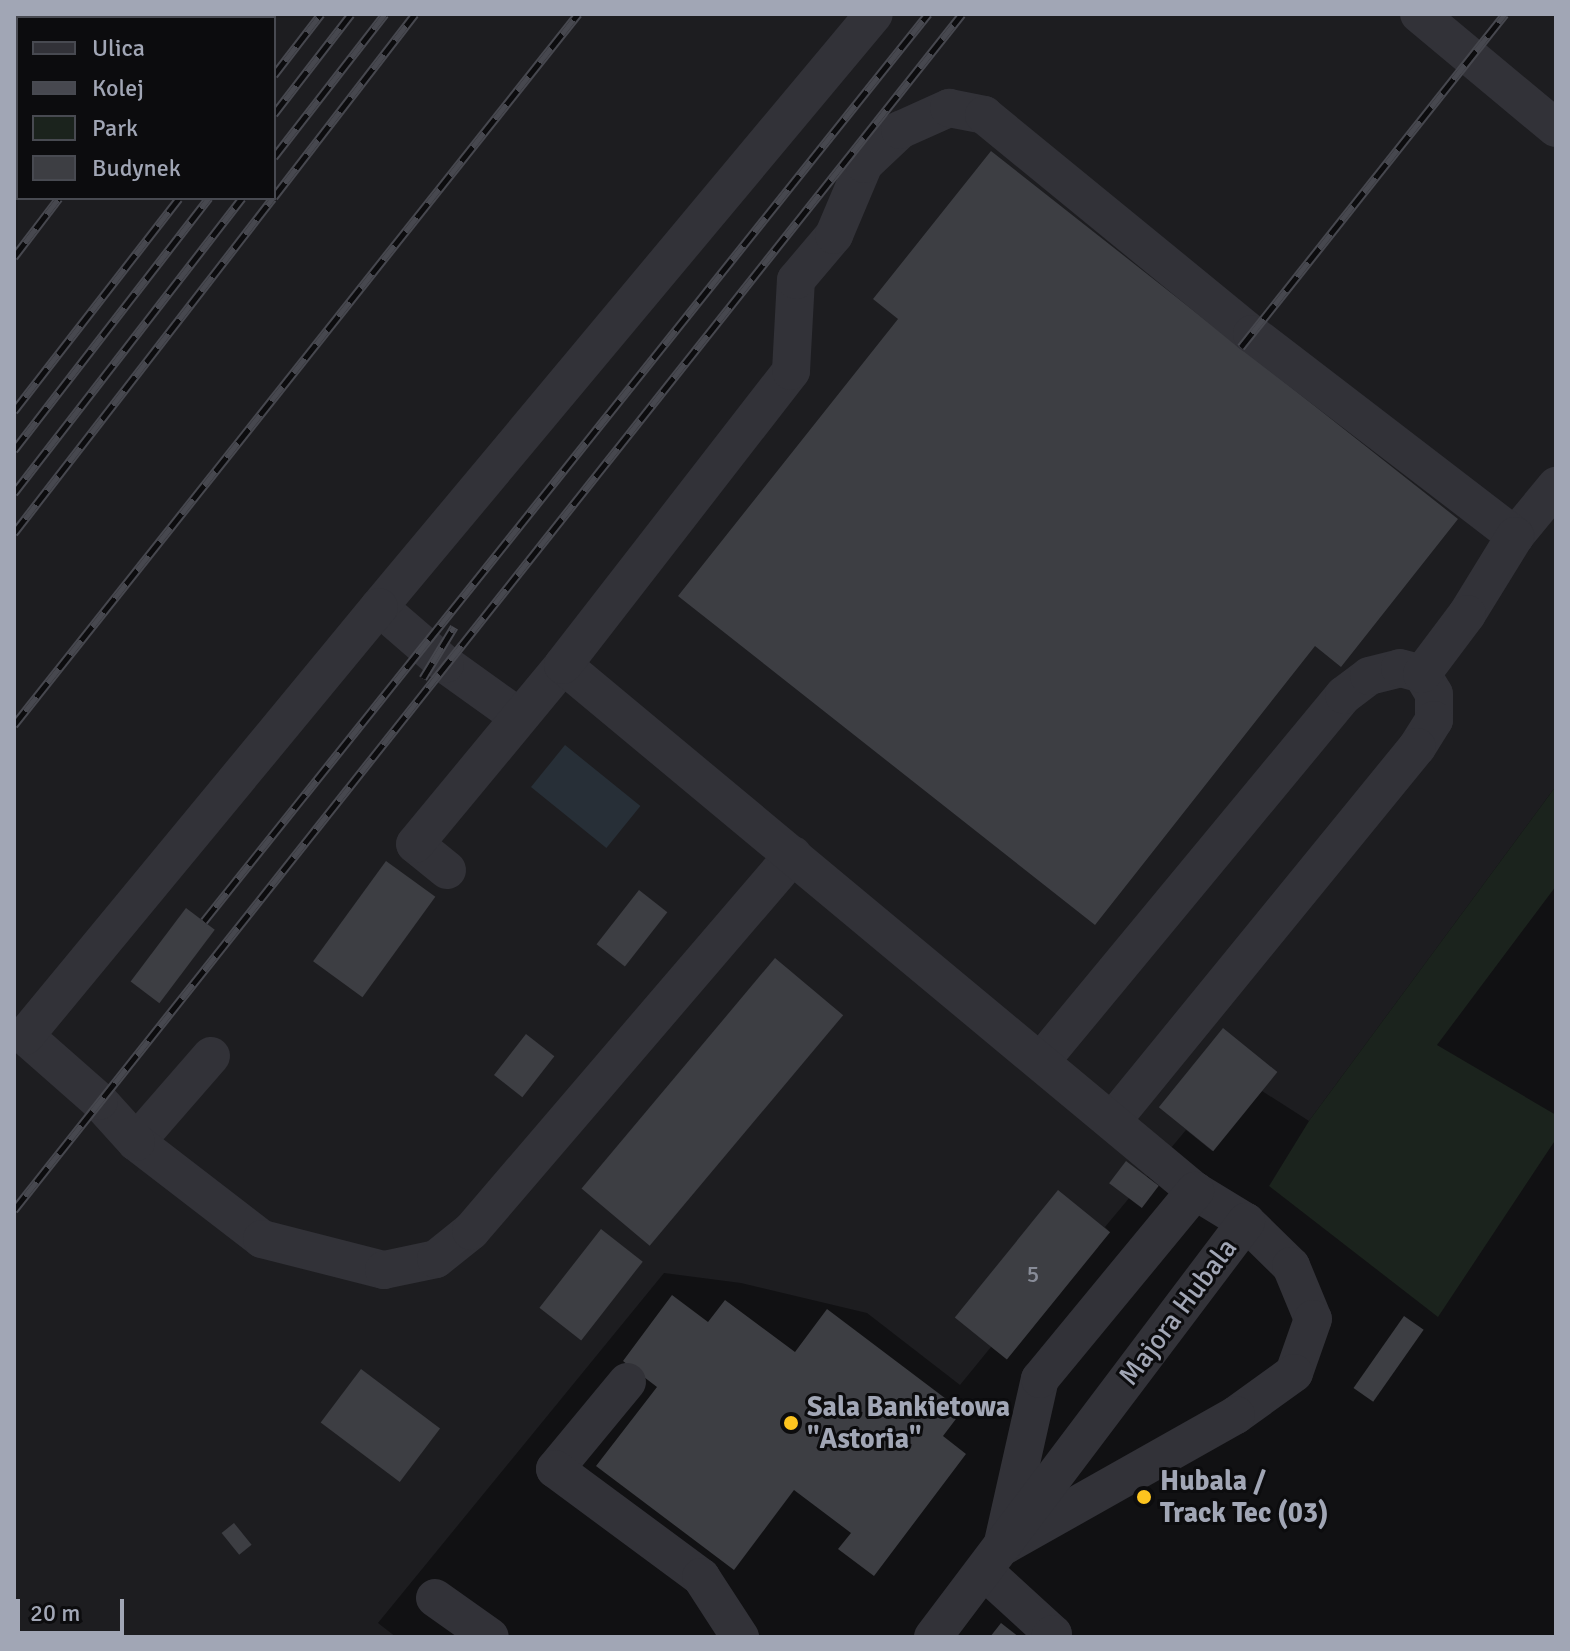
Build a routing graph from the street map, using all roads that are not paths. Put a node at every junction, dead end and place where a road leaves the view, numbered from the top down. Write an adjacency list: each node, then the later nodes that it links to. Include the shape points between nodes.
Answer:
1 (874, 14): 6 (street)
2 (1419, 14): 3 (street)
3 (1556, 128)
4 (1556, 486): 5 (street)
5 (1515, 536): 7 (street, via 1252,334 984,115 949,108 900,130 864,164 834,235 796,280 791,371); 8 (street)
6 (379, 607): 9 (street, via 445,664); 12 (street)
7 (563, 665): 9 (street); 10 (street)
8 (1422, 674): 14 (street, via 1400,668 1369,676 1344,695); 15 (street, via 1434,694 1434,720 1417,747)
9 (519, 717): 11 (street, via 415,844)
10 (793, 855): 14 (street); 16 (street, via 471,1231 436,1259 384,1270 262,1239)
11 (447, 870)
12 (20, 1043): 16 (street, via 99,1101)
13 (211, 1056): 16 (street)
14 (1041, 1061): 15 (street)
15 (1112, 1121): 17 (street)
16 (136, 1142)
17 (1195, 1191): 18 (street); 20 (street, via 1040,1379)
18 (1246, 1222): 20 (street, Majora Hubala); 20 (street, Majora Hubala, via 1291,1266 1313,1319 1294,1373 1236,1415)
19 (627, 1382): 23 (street, via 555,1469 701,1577)
20 (993, 1559): 24 (street, Majora Hubala); 25 (street, via 1053,1634)
21 (435, 1598): 22 (street)
22 (490, 1637)
23 (740, 1637)
24 (933, 1637)
25 (1050, 1637)

